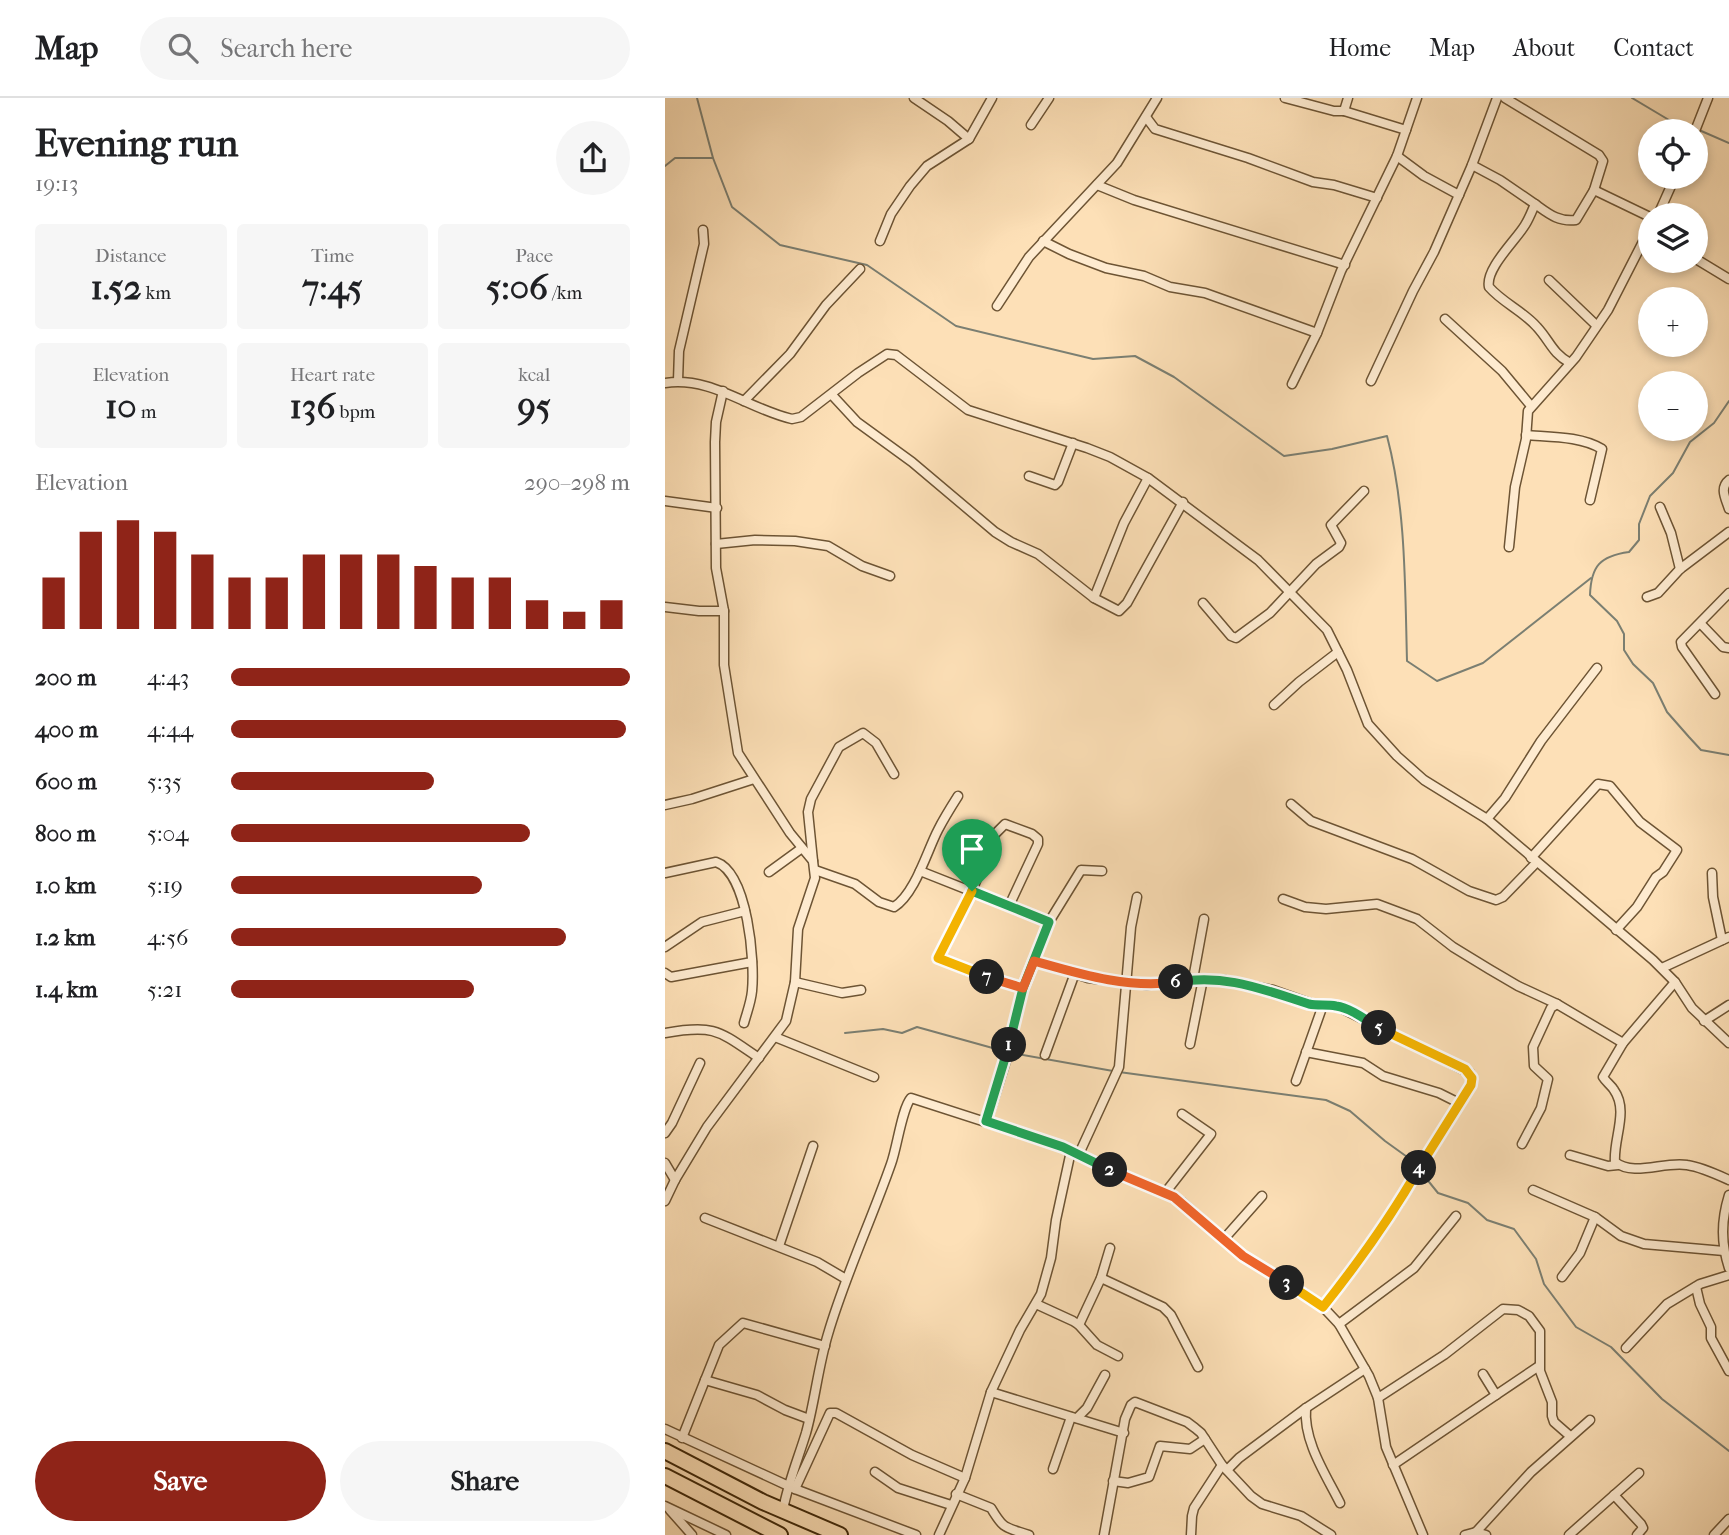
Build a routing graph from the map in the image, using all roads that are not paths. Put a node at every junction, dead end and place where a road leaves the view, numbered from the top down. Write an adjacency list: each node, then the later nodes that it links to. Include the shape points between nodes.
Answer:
1 (914, 98): 16 (street)
2 (992, 98): 16 (street)
3 (1049, 98): 14 (street)
4 (1157, 98): 12 (street)
5 (1285, 98): 11 (street)
6 (1348, 98): 11 (street)
7 (1417, 98): 15 (street)
8 (1497, 98): 18 (street)
9 (1505, 98): 20 (street, via 1599,155 1603,161)
10 (1708, 98): 13 (street)
11 (1344, 111): 15 (street)
12 (1146, 117): 19 (street); 22 (street, via 1155,129 1313,182)
13 (1700, 119)
14 (1031, 125)
15 (1406, 130): 17 (street)
16 (969, 139): 26 (street, via 926,166 891,214)
17 (1397, 156): 21 (street); 22 (street)
18 (1472, 165): 21 (street); 23 (street)
19 (1097, 185): 27 (street); 29 (street)
20 (1594, 190): 23 (street, via 1576,220 1556,219); 24 (street)
21 (1459, 195): 40 (street)
22 (1377, 198): 29 (street)
23 (1535, 204): 38 (street, via 1488,284 1501,301 1537,327 1554,353)
24 (1638, 211)
25 (703, 229): 39 (street, via 679,351)
26 (880, 241)
27 (1043, 241): 34 (street); 37 (street, via 1106,268 1152,278 1170,288 1205,293)
28 (1638, 253): 36 (street)
29 (1345, 265): 37 (street)
30 (1708, 266): 32 (street)
31 (860, 269): 45 (street, via 790,354)
32 (1729, 279)
33 (1549, 280): 36 (street)
34 (997, 306)
35 (1445, 318): 46 (street, via 1503,371)
36 (1596, 325): 38 (street)
37 (1317, 333): 42 (street)
38 (1570, 363): 46 (street)
39 (678, 381): 41 (street); 43 (street)
40 (1371, 381)
41 (665, 383)
42 (1292, 384)
43 (723, 391): 45 (street); 57 (street, via 716,422)
44 (832, 395): 45 (street, via 792,419); 48 (street, via 887,354 896,355 968,410); 67 (street, via 857,422 995,532 1038,554)
45 (744, 401)
46 (1531, 406): 47 (street)
47 (1526, 435): 53 (street, via 1602,449); 61 (street)
48 (1073, 443): 49 (street, via 1055,485); 50 (street)
49 (1029, 476)
50 (1148, 478): 55 (street); 67 (street)
51 (1729, 480): 58 (street, via 1724,486)
52 (1364, 491): 64 (street, via 1331,525 1339,547)
53 (1590, 500)
54 (665, 501): 57 (street)
55 (1182, 502): 64 (street, via 1258,560); 67 (street, via 1124,609 1112,609)
56 (1660, 507): 62 (street)
57 (717, 508): 60 (street)
58 (1729, 509)
59 (1729, 532): 62 (street)
60 (716, 544): 63 (street, via 755,540 828,546); 70 (street)
61 (1509, 547)
62 (1680, 569): 66 (street, via 1658,593)
63 (890, 576)
64 (1289, 592): 68 (street, via 1236,638); 73 (street, via 1322,622)
65 (1729, 593): 71 (street)
66 (1647, 597)
67 (1094, 598)
68 (1203, 603)
69 (665, 607): 70 (street)
70 (724, 611): 78 (street, via 724,665 735,739)
71 (1701, 624): 72 (street); 75 (street, via 1683,638 1682,647)
72 (1729, 648)
73 (1338, 652): 76 (street); 82 (street, via 1376,735 1424,780)
74 (1597, 668): 82 (street)
75 (1715, 694)
76 (1274, 705)
77 (894, 774): 85 (street, via 876,743 863,733 839,747 808,812)
78 (754, 779): 81 (street); 83 (street)
79 (958, 796): 86 (street)
80 (1291, 804): 84 (street, via 1311,821 1412,859 1487,898 1503,897)
81 (665, 805)
82 (1487, 819): 84 (street)
83 (802, 848): 85 (street); 88 (street)
84 (1533, 860): 98 (street); 98 (street, via 1598,784 1610,786 1640,822 1677,850)
85 (814, 865): 86 (street, via 894,907); 107 (street, via 813,888 797,939)
86 (919, 871): 91 (street)
87 (1103, 871): 97 (street, via 1080,870)
88 (769, 872)
89 (665, 873): 95 (street, via 721,864 739,891)
90 (1712, 873): 99 (street, via 1713,897)
91 (972, 891): 94 (street); 94 (street, via 995,834 1005,824 1011,825 1032,834 1038,844); 110 (street, via 938,958)
92 (1137, 897): 109 (street)
93 (1283, 899): 112 (street, via 1326,909 1377,904 1417,919 1489,969)
94 (1009, 906): 97 (street)
95 (745, 911): 100 (street, via 702,922); 102 (street)
96 (1204, 919): 106 (street)
97 (1049, 922): 101 (street)
98 (1616, 930): 103 (street)
99 (1726, 939): 103 (street)
100 (665, 947)
101 (1034, 961): 105 (street); 110 (street)
102 (752, 962): 104 (street, via 671,977); 116 (street, via 753,991)
103 (1662, 968): 108 (street)
104 (665, 973)
105 (1075, 973): 109 (street); 123 (street)
106 (1198, 979): 109 (street, via 1157,985); 113 (street, via 1257,986); 121 (street)
107 (796, 982): 111 (street, via 842,993); 118 (street, via 786,1020)
108 (1675, 982): 115 (street); 119 (street)
109 (1126, 983): 134 (street, via 1119,1067)
110 (1023, 988): 130 (street)
111 (861, 990)
112 (1557, 1004): 119 (street); 132 (street, via 1533,1047 1534,1066 1548,1079 1541,1108)
113 (1323, 1005): 122 (street); 128 (street, via 1344,1008 1470,1073 1471,1085)
114 (1729, 1005): 115 (street)
115 (1704, 1021): 120 (street)
116 (744, 1023)
117 (665, 1033): 124 (street, via 705,1028 725,1035)
118 (775, 1037): 124 (street); 126 (street)
119 (1623, 1043): 137 (street, via 1603,1077 1619,1104 1614,1157)
120 (1729, 1043)
121 (1190, 1044)
122 (1306, 1052): 127 (street); 128 (street, via 1363,1063 1383,1076)
123 (1045, 1055)
124 (759, 1058): 138 (street, via 707,1127)
125 (700, 1063): 131 (street)
126 (874, 1077)
127 (1296, 1081)
128 (1459, 1103): 159 (street, via 1399,1203)
129 (1182, 1114): 141 (street, via 1211,1134)
130 (986, 1121): 134 (street); 156 (street, via 909,1100 882,1191)
131 (665, 1133)
132 (1522, 1144)
133 (813, 1146): 149 (street)
134 (1075, 1152): 141 (street); 158 (street)
135 (1570, 1155): 137 (street)
136 (665, 1163): 138 (street)
137 (1618, 1165): 139 (street, via 1684,1164)
138 (675, 1180): 144 (street)
139 (1729, 1180)
140 (1533, 1190): 146 (street)
141 (1165, 1193): 148 (street, via 1182,1202)
142 (1729, 1195): 151 (street, via 1723,1216)
143 (1262, 1196): 148 (street)
144 (665, 1201)
145 (1456, 1216): 160 (street, via 1414,1268)
146 (1595, 1217): 151 (street, via 1631,1241); 154 (street, via 1580,1253)
147 (705, 1218): 149 (street)
148 (1223, 1240): 159 (street)
149 (779, 1246): 156 (street)
150 (1110, 1248): 155 (street)
151 (1724, 1251): 152 (street)
152 (1729, 1268)
153 (1729, 1275): 157 (street)
154 (1562, 1277)
155 (1101, 1278): 161 (street); 166 (street, via 1163,1307)
156 (846, 1279): 162 (street)
157 (1696, 1287): 163 (street, via 1660,1310); 168 (street, via 1711,1338)
158 (1036, 1304): 161 (street); 172 (street)
159 (1323, 1307): 160 (street)
160 (1339, 1324): 167 (street)
161 (1079, 1325): 164 (street, via 1097,1345)
162 (825, 1346): 171 (street, via 743,1323 719,1345); 177 (street)
163 (1626, 1348)
164 (1118, 1356)
165 (1539, 1366): 173 (street); 174 (street, via 1540,1331 1529,1316 1503,1308 1444,1355); 181 (street, via 1554,1422)
166 (1198, 1367)
167 (1366, 1369): 174 (street); 175 (street)
168 (1729, 1371)
169 (1483, 1374): 173 (street)
170 (1105, 1375): 176 (street, via 1087,1408)
171 (705, 1380): 177 (street, via 757,1395); 182 (street)
172 (991, 1392): 176 (street); 191 (street)
173 (1496, 1395): 185 (street)
174 (1378, 1398): 185 (street)
175 (1306, 1408): 186 (street); 196 (street, via 1313,1446)
176 (1074, 1418): 180 (street); 187 (street)
177 (809, 1419): 193 (street)
178 (1590, 1420): 181 (street)
179 (665, 1429): 182 (street)
180 (1123, 1433): 183 (street, via 1135,1402 1187,1422); 192 (street)
181 (1570, 1436): 201 (street)
182 (682, 1438): 193 (street)
183 (1206, 1439): 186 (street); 192 (street, via 1190,1449 1160,1446 1149,1477 1128,1483)
184 (665, 1451): 199 (highway)
185 (1393, 1465): 212 (street)
186 (1225, 1468): 210 (street, via 1195,1508); 211 (street, via 1262,1504 1301,1516)
187 (1053, 1469)
188 (875, 1472): 197 (street, via 898,1488)
189 (1639, 1473): 195 (street)
190 (665, 1476): 204 (highway)
191 (965, 1478): 193 (street, via 830,1413); 194 (street)
192 (1113, 1481): 209 (street)
193 (791, 1487): 199 (street); 206 (street)
194 (956, 1494): 197 (street); 208 (street, via 991,1508 1004,1527)
195 (1614, 1495): 215 (street); 216 (street, via 1641,1524)
196 (1340, 1503)
197 (951, 1506): 207 (street)
198 (667, 1507): 202 (street); 203 (street)
199 (783, 1510): 205 (highway)
200 (1729, 1519): 217 (street)
201 (1476, 1532): 213 (street); 214 (street)
202 (692, 1535)
203 (726, 1535)
204 (780, 1535)
205 (840, 1535)
206 (916, 1535)
207 (939, 1535)
208 (1029, 1535)
209 (1104, 1535)
210 (1191, 1535)
211 (1331, 1535)
212 (1423, 1535)
213 (1465, 1535)
214 (1486, 1535)
215 (1569, 1535)
216 (1637, 1535)
217 (1714, 1535)

